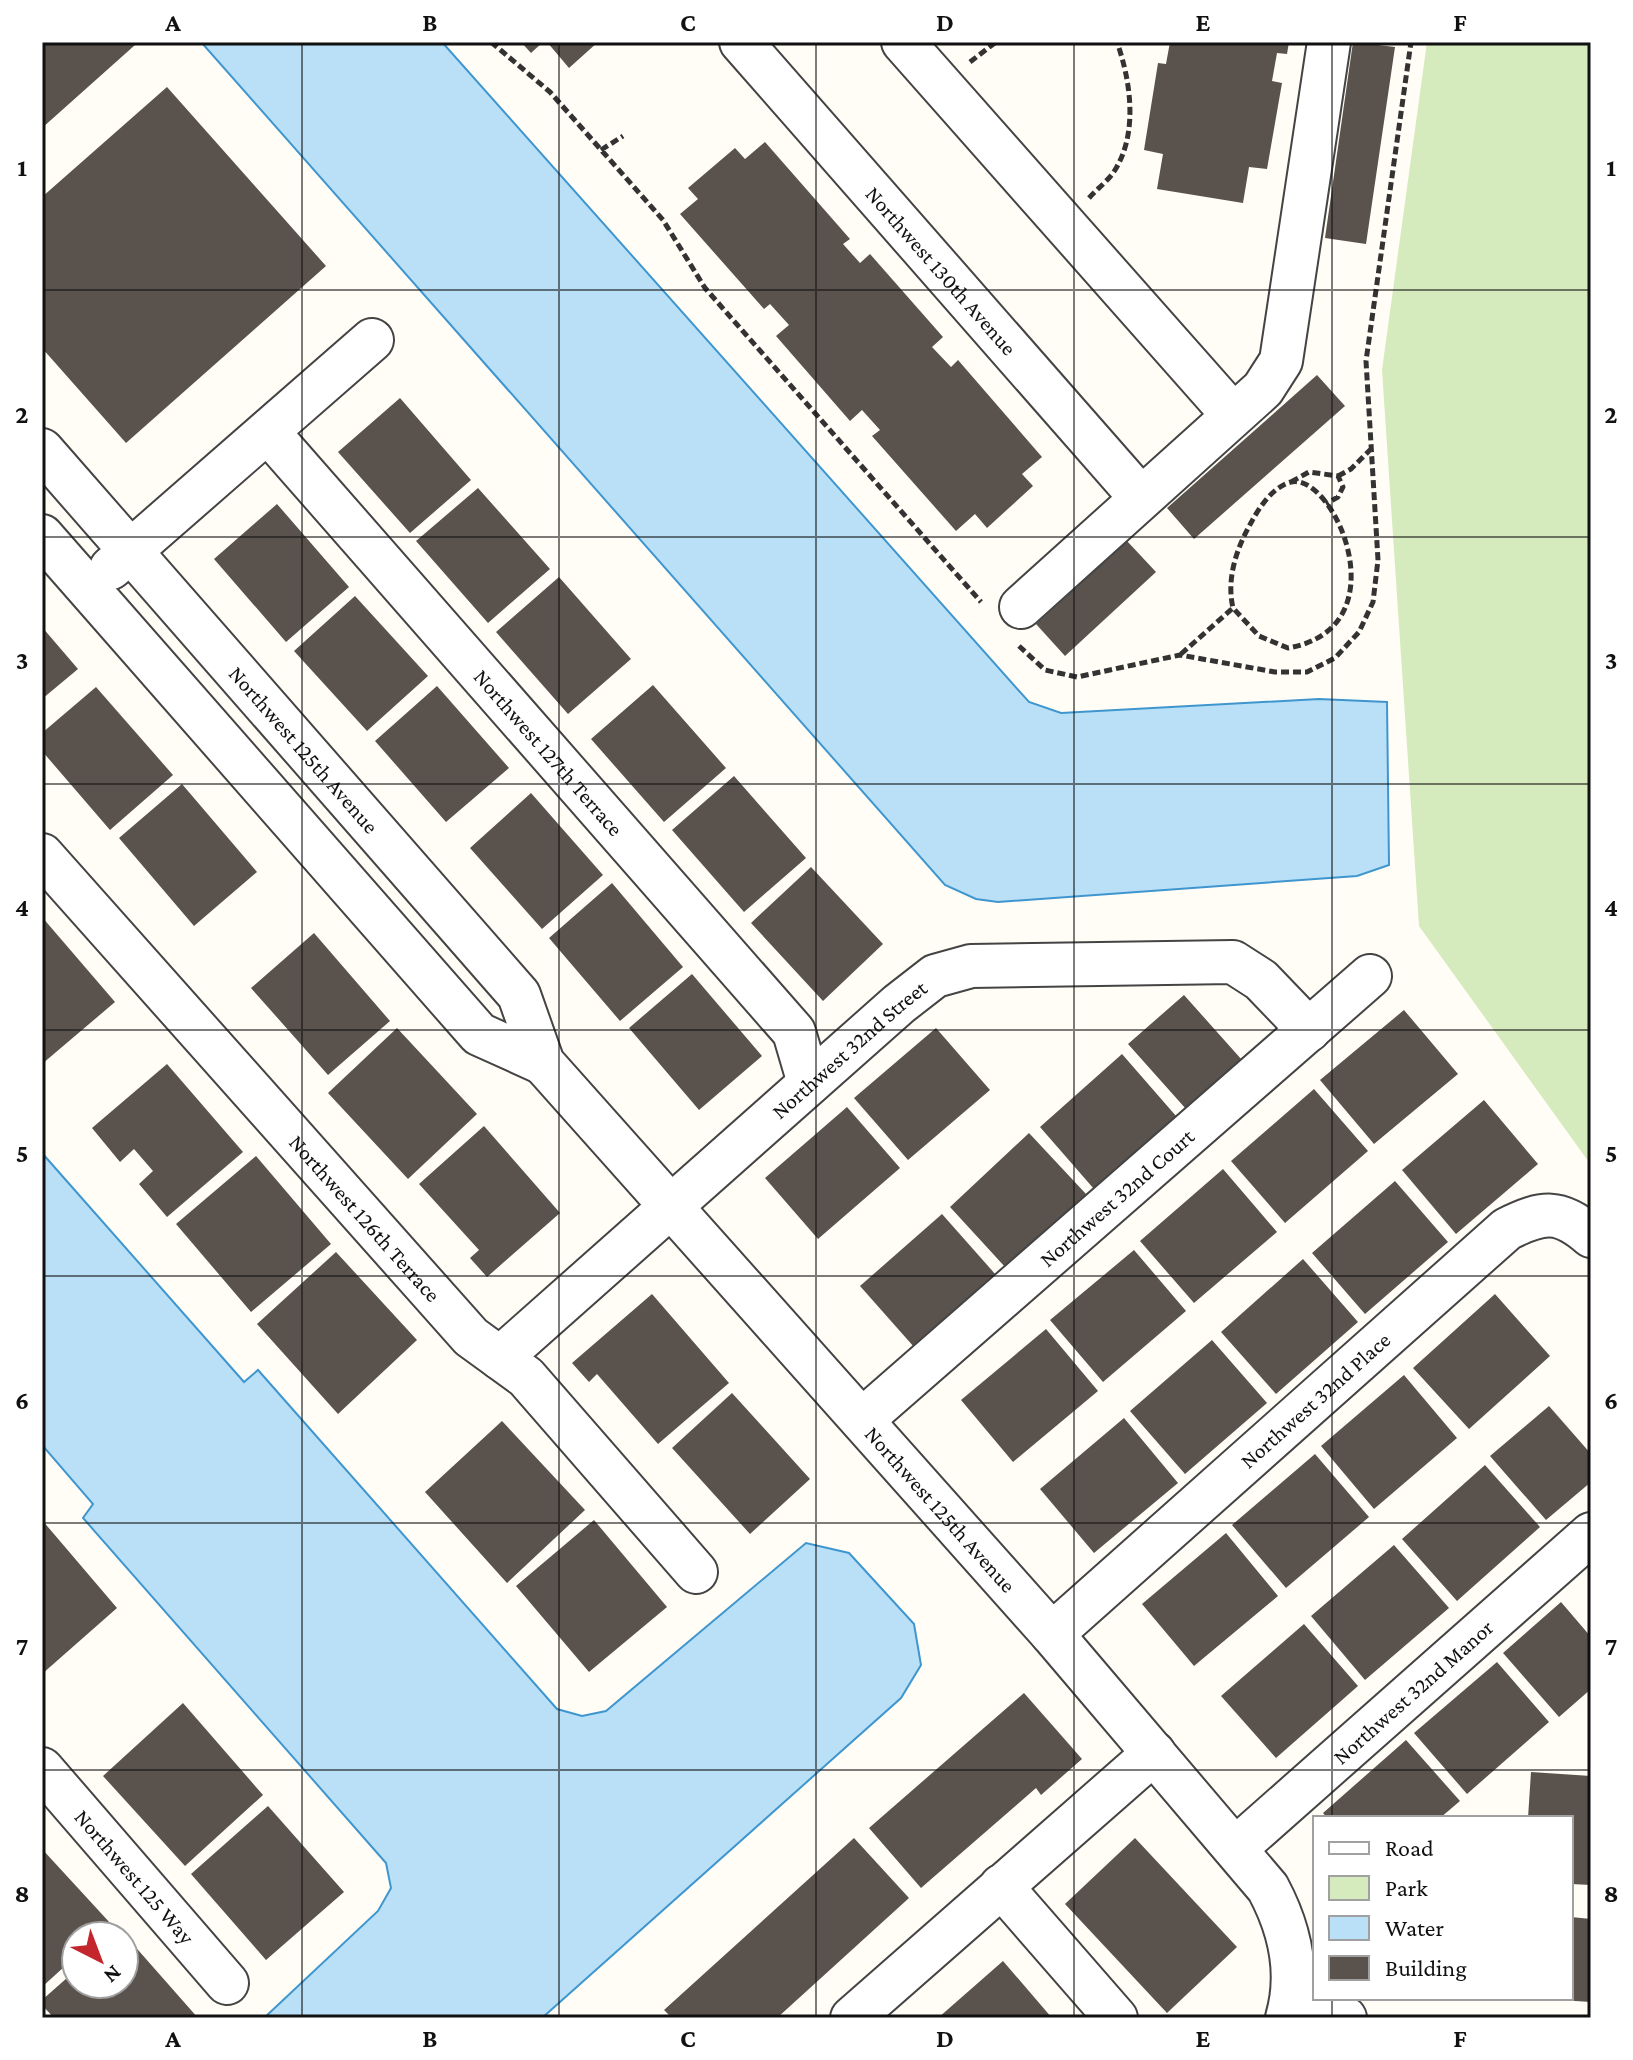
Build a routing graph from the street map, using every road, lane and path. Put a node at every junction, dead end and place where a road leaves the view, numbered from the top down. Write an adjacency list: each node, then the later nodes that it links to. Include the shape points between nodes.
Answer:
1 (741, 42): 15 (street, Northwest 130th Avenue)
2 (903, 42): 7 (street)
3 (1117, 42): 7 (path, via 1130,134 1114,171)
4 (1329, 42): 9 (street, via 1281,361 1263,389)
5 (623, 136): 6 (path)
6 (601, 150)
7 (1064, 223): 9 (street)
8 (372, 340): 10 (street)
9 (1233, 415): 15 (street)
10 (268, 432): 18 (street); 27 (street, Northwest 127th Terrace, via 794,1032)
11 (1371, 448): 13 (path)
12 (42, 450): 18 (street, Northwest 125th Avenue)
13 (1338, 476): 14 (path, via 1309,472); 16 (path, via 1343,487)
14 (1290, 482): 16 (path, via 1302,483); 21 (path, via 1262,503 1239,547 1229,592)
15 (1141, 498): 20 (street)
16 (1326, 504): 21 (path, via 1352,559 1344,615 1334,627 1288,648 1259,636)
17 (42, 536): 19 (street, Northwest 125th Avenue)
18 (131, 551): 19 (street); 26 (street, Northwest 125th Avenue, via 519,995)
19 (88, 588): 26 (street, Northwest 125th Avenue, via 479,1034)
20 (1021, 607)
21 (1233, 608): 22 (path)
22 (1180, 655)
23 (42, 855): 30 (street, Northwest 126th Terrace, via 471,1337)
24 (1370, 976): 25 (street, Northwest 32nd Court)
25 (1309, 1030): 27 (street, Northwest 32nd Street, via 1261,980 1233,962 971,966 935,976); 31 (street, Northwest 32nd Court)
26 (543, 1063): 28 (street, Northwest 125th Avenue)
27 (809, 1083): 28 (street, Northwest 32nd Street)
28 (672, 1205): 30 (street, Northwest 32nd Street); 31 (street, Northwest 125th Avenue)
29 (1591, 1236): 34 (street, Northwest 32nd Place, via 1561,1215 1534,1215 1507,1229)
30 (500, 1358): 33 (street, Northwest 126th Terrace, via 526,1377)
31 (862, 1420): 34 (street, Northwest 125th Avenue)
32 (1590, 1538): 37 (street, Northwest 32nd Manor)
33 (696, 1572)
34 (1052, 1634): 35 (street, Northwest 125th Avenue)
35 (1154, 1753): 37 (street, Northwest 125th Avenue); 38 (street)
36 (42, 1769): 39 (street, Northwest 125 Way)
37 (1236, 1848): 40 (street, Northwest 125th Avenue, via 1282,1913 1291,1947)
38 (1001, 1886): 41 (street); 42 (street)
39 (227, 1983)
40 (1290, 2002): 43 (street)
41 (852, 2018)
42 (1116, 2018)
43 (1345, 2018)

